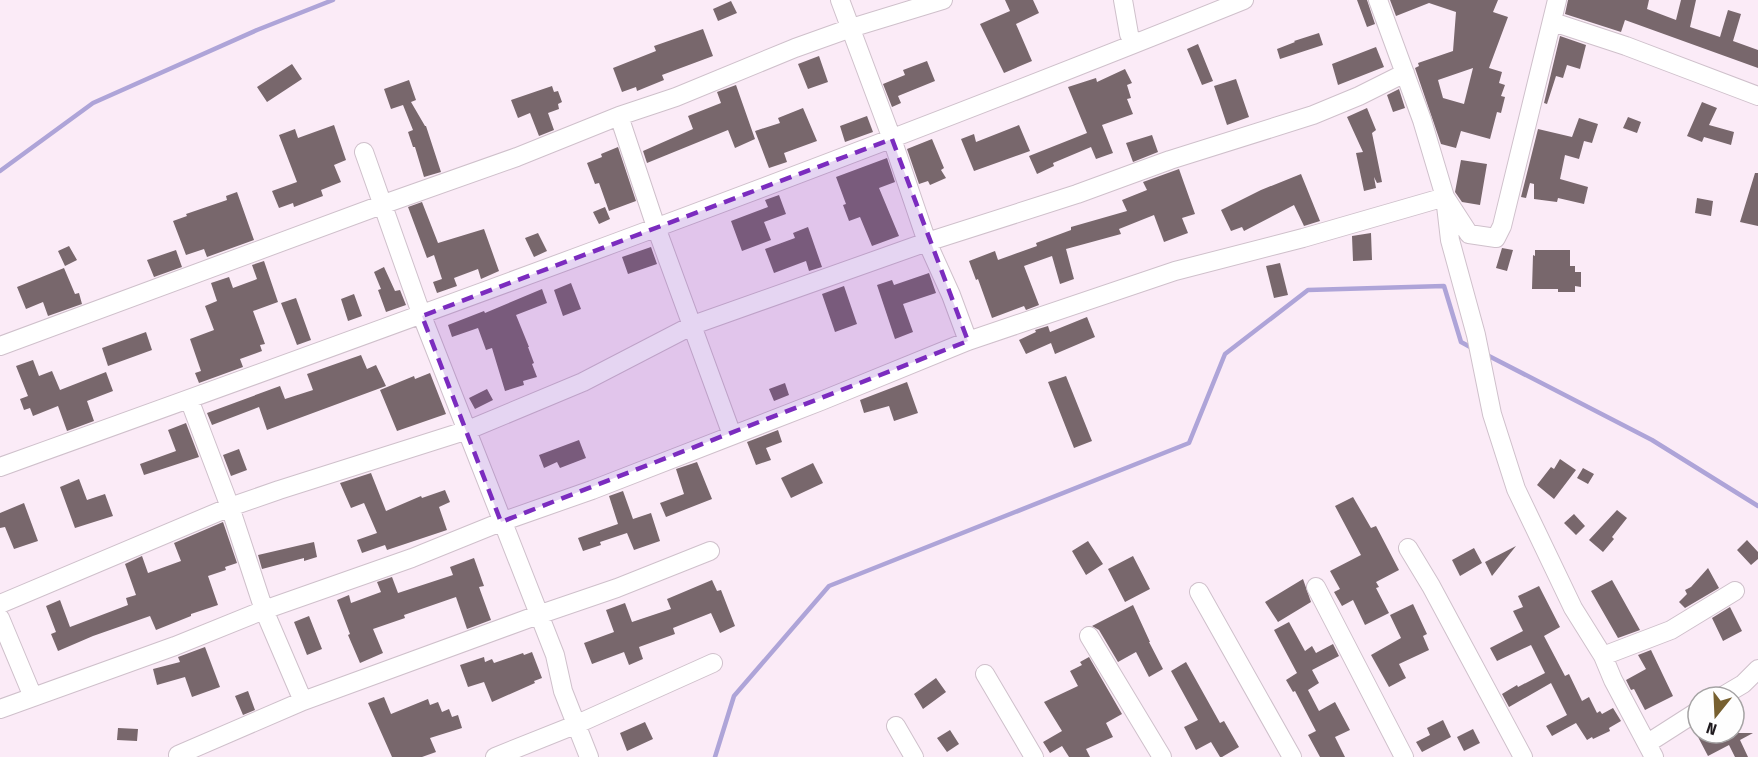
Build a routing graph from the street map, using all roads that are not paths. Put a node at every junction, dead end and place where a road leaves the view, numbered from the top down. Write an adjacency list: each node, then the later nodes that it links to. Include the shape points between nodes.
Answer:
1 (840, 0): 8 (street)
2 (943, 0): 8 (street)
3 (1123, 0): 9 (street)
4 (1244, 0): 9 (street)
5 (1378, 0): 10 (street)
6 (1557, 0): 7 (street)
7 (1552, 22): 11 (street); 15 (street, via 1496,238 1469,234)
8 (851, 28): 12 (street); 13 (street)
9 (1134, 44): 13 (street)
10 (1405, 73): 15 (street); 18 (street, via 1313,115)
11 (1758, 96)
12 (619, 116): 16 (street); 17 (street)
13 (892, 139): 17 (street); 18 (street)
14 (364, 152): 16 (street)
15 (1445, 197): 21 (street, via 1175,271); 39 (street, via 1450,240 1492,414 1516,489 1573,608)
16 (384, 204): 19 (street); 22 (street)
17 (656, 227): 19 (street); 20 (street)
18 (927, 242): 20 (street); 21 (street)
19 (422, 316): 23 (street); 24 (street)
20 (693, 325): 24 (street, via 584,382); 25 (street)
21 (968, 341): 25 (street)
22 (0, 346)
23 (189, 399): 26 (street); 27 (street)
24 (468, 429): 27 (street); 28 (street)
25 (732, 435): 28 (street)
26 (0, 467)
27 (230, 507): 34 (street); 35 (street)
28 (501, 522): 35 (street); 36 (street)
29 (1408, 548): 59 (street)
30 (710, 551): 36 (street)
31 (1316, 587): 58 (street)
32 (1735, 591): 39 (street, via 1671,630)
33 (1198, 592): 57 (street)
34 (0, 604)
35 (264, 610): 44 (street); 45 (street)
36 (538, 615): 45 (street); 48 (street, via 555,656 562,691)
37 (0, 618): 44 (street)
38 (1089, 636): 56 (street)
39 (1603, 656): 50 (street)
40 (713, 663): 48 (street)
41 (1758, 669): 43 (street)
42 (985, 674): 55 (street)
43 (1741, 685)
44 (33, 697): 46 (street)
45 (303, 701): 51 (street)
46 (0, 709)
47 (1686, 721): 50 (street)
48 (575, 725): 52 (street); 53 (street)
49 (896, 726): 54 (street)
50 (1651, 750)
51 (178, 755)
52 (495, 757)
53 (589, 757)
54 (914, 757)
55 (1034, 757)
56 (1162, 757)
57 (1292, 757)
58 (1404, 757)
59 (1523, 757)

